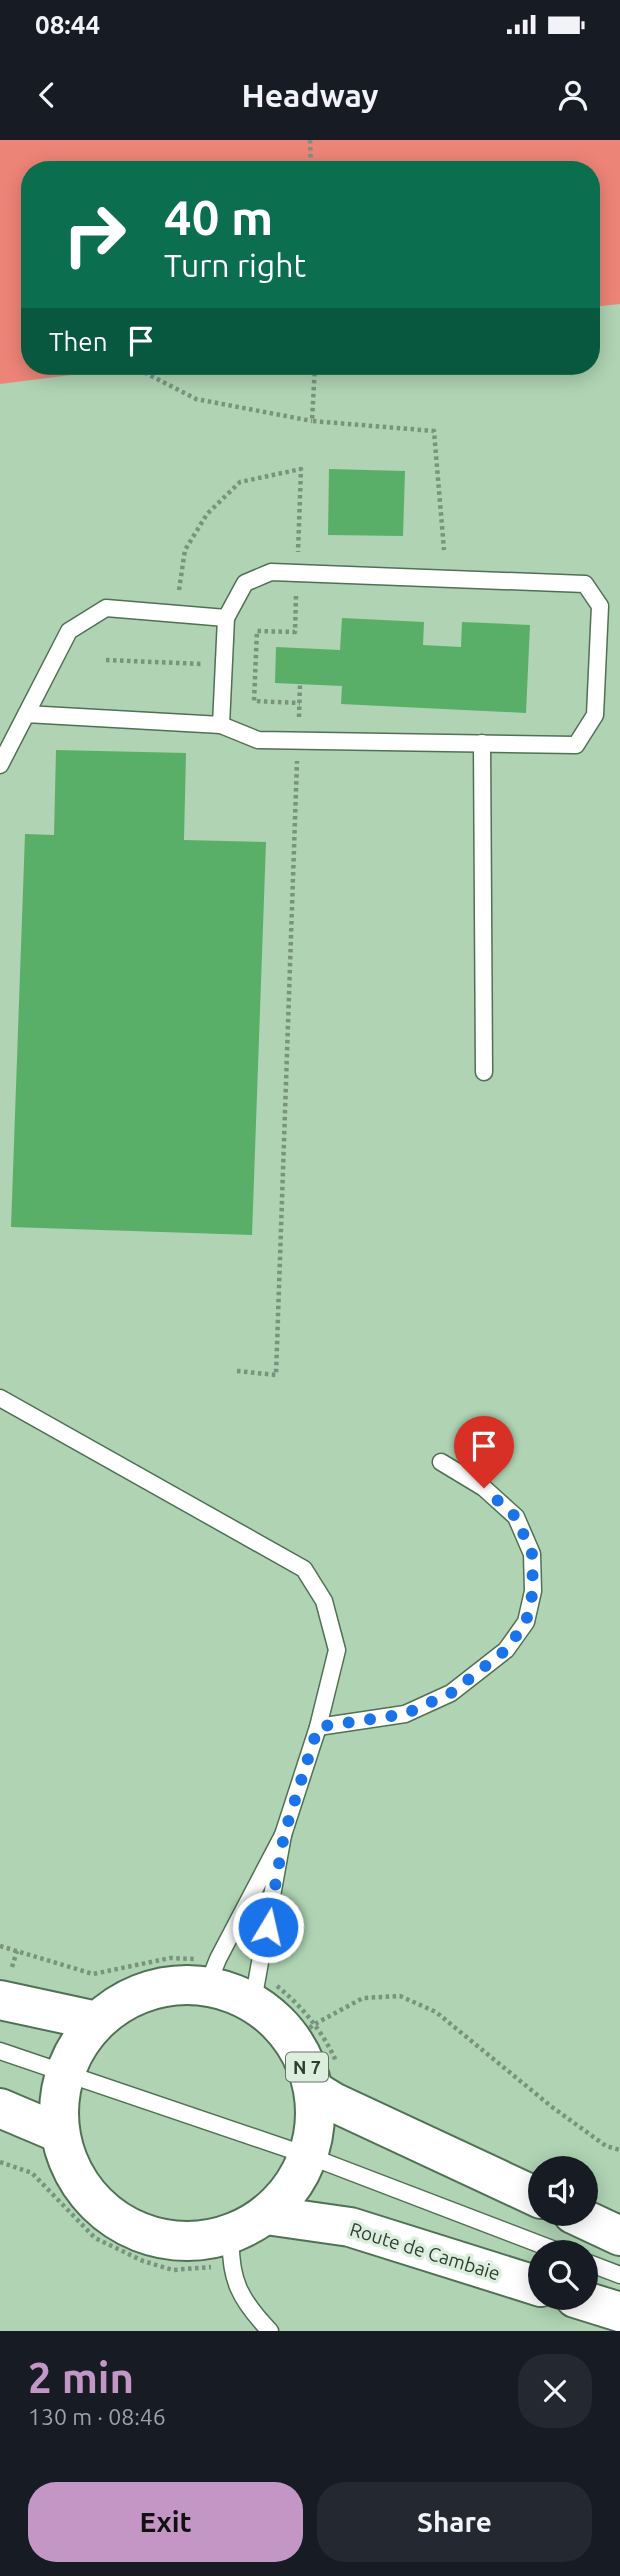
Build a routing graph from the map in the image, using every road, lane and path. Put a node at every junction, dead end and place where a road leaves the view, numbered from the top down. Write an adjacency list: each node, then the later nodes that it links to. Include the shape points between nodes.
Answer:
1 (310, 140): 2 (path)
2 (311, 161)
3 (149, 375): 5 (path, via 196,399)
4 (315, 375): 5 (path)
5 (312, 421): 6 (path, via 434,431)
6 (444, 550)
7 (297, 573): 8 (path, via 301,469 240,482 207,514 184,550); 9 (lane, via 271,572 245,583); 12 (path, via 295,632 257,631); 18 (lane, via 585,584 600,606 595,715 576,745)
8 (176, 614): 9 (lane); 15 (lane, via 106,608 69,631)
9 (226, 618): 11 (lane)
10 (106, 660): 11 (path)
11 (224, 664): 12 (path); 16 (lane)
12 (256, 666): 14 (path, via 254,701)
13 (300, 683): 14 (path)
14 (300, 703): 17 (path)
15 (26, 714): 16 (lane); 19 (lane)
16 (221, 725): 17 (lane, via 258,740)
17 (298, 740): 18 (lane); 21 (path, via 276,1375)
18 (482, 743): 20 (lane)
19 (0, 765)
20 (484, 1072)
21 (237, 1371)
22 (0, 1398): 24 (lane, via 304,1569 324,1601 337,1650)
23 (441, 1462): 24 (lane, via 484,1488 516,1517 532,1554 533,1591 526,1622 506,1650 451,1693 405,1714)
24 (318, 1727): 25 (lane)
25 (284, 1835): 27 (lane); 28 (lane)
26 (0, 1946): 27 (path, via 93,1974 170,1958)
27 (213, 1972): 28 (main road, N 7); 30 (main road, N 7, via 129,1997)
28 (257, 1987): 31 (main road, N 7, via 278,2020); 31 (path, via 298,2003)
29 (0, 2000): 30 (main road)
30 (97, 2021): 33 (main road, N 7)
31 (304, 2034): 34 (main road, N 7, via 302,2053); 34 (path, via 329,2046); 37 (path, via 363,1998 400,1996 436,2012 552,2107 606,2146)
32 (0, 2051): 33 (lane)
33 (65, 2072): 36 (main road, N 7); 38 (lane)
34 (326, 2078): 38 (main road, N 7); 40 (main road, via 332,2102)
35 (0, 2108): 36 (main road)
36 (59, 2133): 45 (main road, N 7, via 86,2193 116,2220 152,2238)
37 (620, 2150)
38 (309, 2156): 41 (main road, N 7, via 292,2189); 44 (lane)
39 (0, 2162): 45 (path, via 32,2173 95,2238 144,2262 173,2270)
40 (528, 2193)
41 (266, 2215): 45 (main road, N 7); 48 (main road, Route de Cambaie, via 350,2227)
42 (598, 2226): 43 (main road)
43 (620, 2236)
44 (530, 2240)
45 (230, 2250): 51 (lane, via 248,2308)
46 (598, 2267): 47 (lane)
47 (620, 2275)
48 (528, 2283)
49 (598, 2305): 50 (main road)
50 (620, 2312)
51 (270, 2331)

